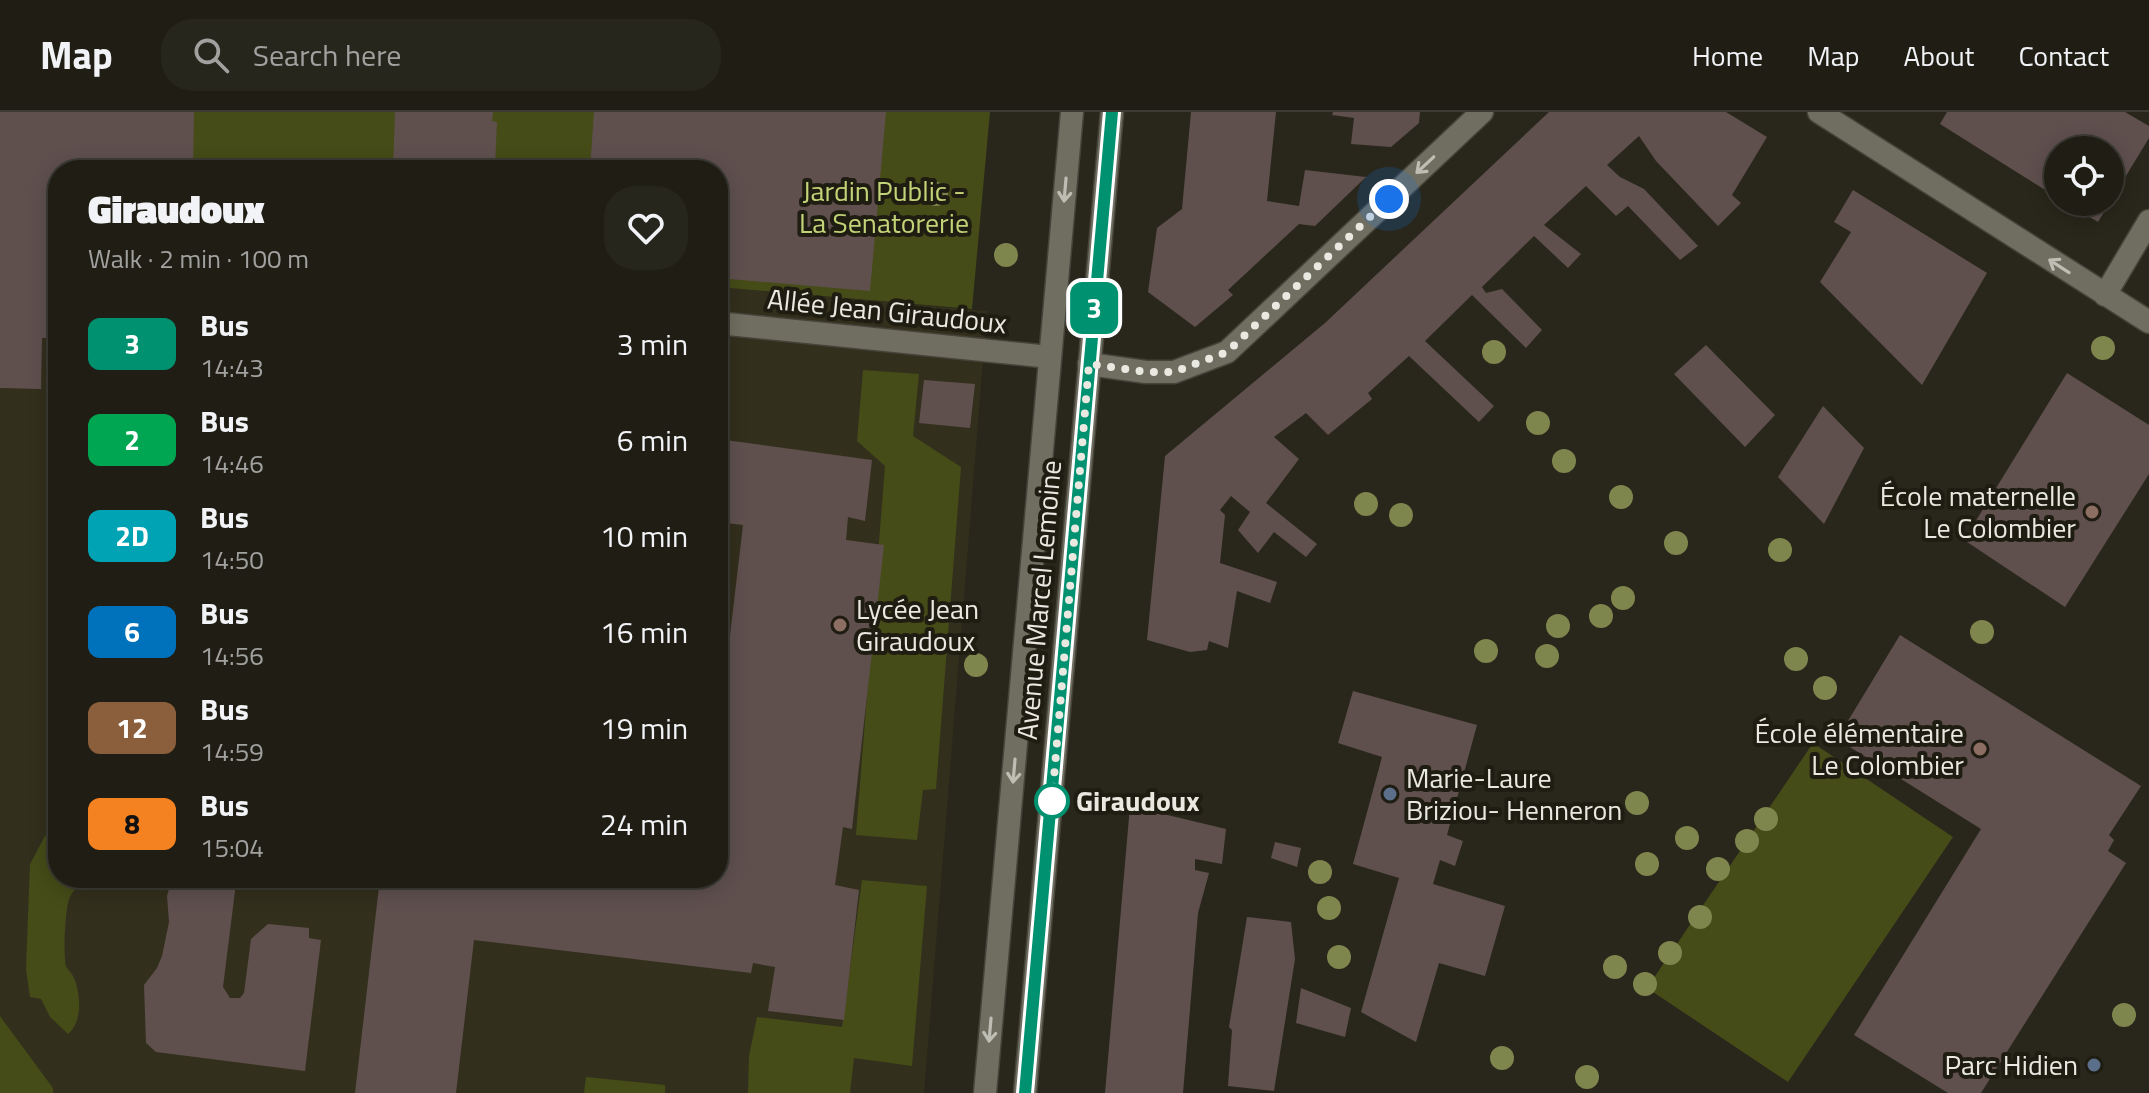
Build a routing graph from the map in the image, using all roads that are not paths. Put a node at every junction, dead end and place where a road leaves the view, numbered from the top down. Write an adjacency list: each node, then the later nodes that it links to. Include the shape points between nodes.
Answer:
1 (1072, 112): 9 (main road, Avenue Marcel Lemoine, one-way to 9)
2 (1112, 112): 10 (main road, Avenue Marcel Lemoine)
3 (1482, 112): 10 (main road, one-way to 10, via 1227,352 1174,372)
4 (1819, 112): 6 (main road, one-way to 4)
5 (2149, 221): 6 (main road)
6 (2105, 295): 7 (main road)
7 (2149, 322)
8 (728, 324): 9 (main road, Allée Jean Giraudoux)
9 (1050, 357): 11 (main road, Avenue Marcel Lemoine, one-way to 11)
10 (1089, 364): 12 (main road, Avenue Marcel Lemoine)
11 (985, 1093)
12 (1025, 1093)

